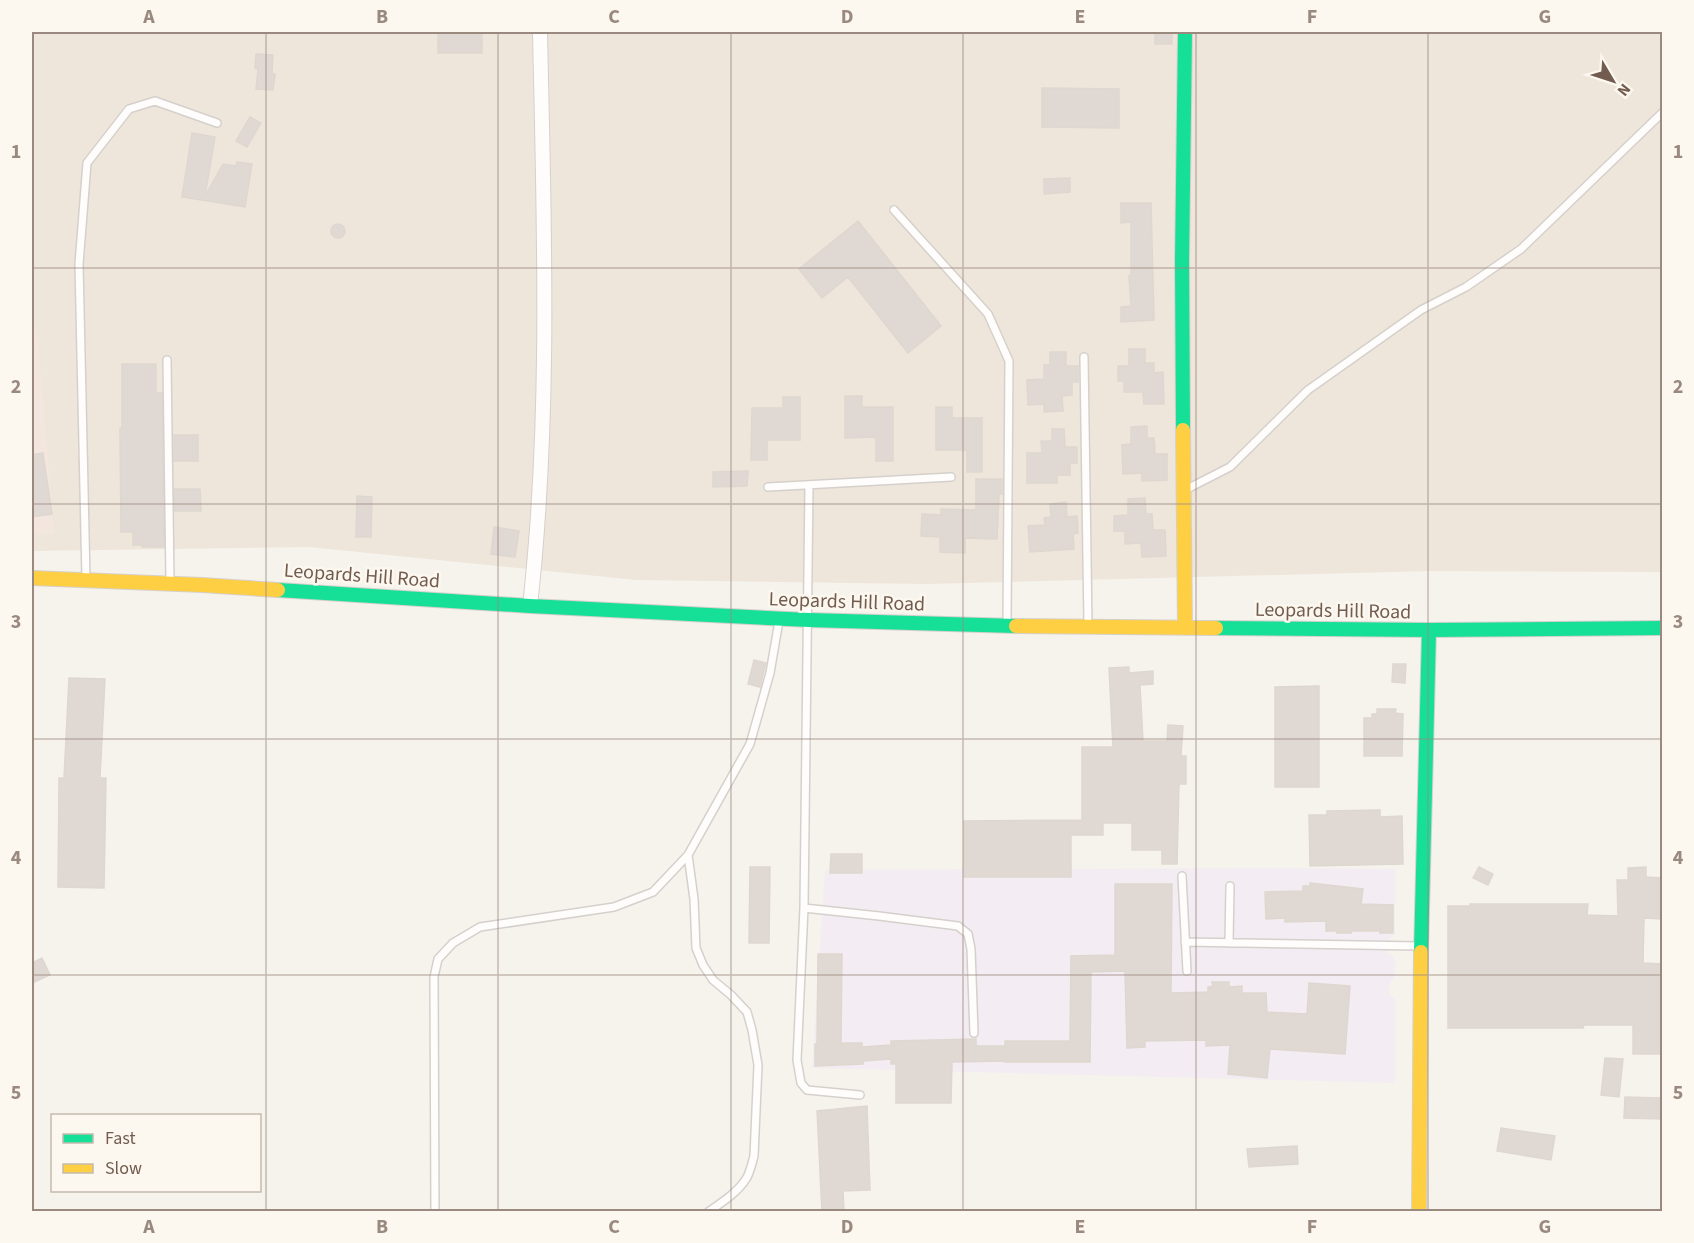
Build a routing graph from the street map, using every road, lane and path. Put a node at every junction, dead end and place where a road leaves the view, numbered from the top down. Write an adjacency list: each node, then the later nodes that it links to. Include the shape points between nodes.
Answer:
1 (540, 32): 15 (street, via 543,423)
2 (1185, 32): 11 (main road)
3 (1662, 112): 11 (lane, via 1521,249 1466,287 1421,310 1317,384 1285,411 1242,458)
4 (217, 123): 13 (lane, via 155,101 129,110 87,163 79,264)
5 (894, 210): 18 (lane, via 988,314 1009,361)
6 (1084, 357): 19 (lane)
7 (167, 360): 14 (lane)
8 (951, 477): 9 (lane)
9 (809, 486): 10 (lane); 17 (lane)
10 (768, 487)
11 (1184, 490): 20 (main road)
12 (32, 578): 13 (main road, Leopards Hill Road)
13 (86, 579): 14 (main road, Leopards Hill Road)
14 (170, 585): 15 (main road, Leopards Hill Road)
15 (530, 606): 16 (main road, Leopards Hill Road)
16 (779, 618): 17 (main road, Leopards Hill Road); 23 (lane, via 770,673 750,744)
17 (809, 620): 18 (main road, Leopards Hill Road); 26 (lane)
18 (1007, 626): 19 (main road, Leopards Hill Road)
19 (1088, 627): 20 (main road, Leopards Hill Road)
20 (1185, 628): 22 (main road, Leopards Hill Road)
21 (1662, 628): 22 (main road, Leopards Hill Road)
22 (1429, 630): 29 (main road)
23 (688, 855): 33 (lane, via 653,892 638,899 614,908 480,927 453,942 438,959 434,977); 34 (lane, via 696,948 713,980 747,1012 758,1065 752,1166 746,1179)
24 (1182, 876): 27 (lane)
25 (1230, 886): 28 (lane)
26 (804, 908): 31 (lane, via 958,926 968,934 971,949); 32 (lane, via 797,1060 801,1083 807,1090)
27 (1185, 942): 28 (lane); 30 (lane)
28 (1229, 943): 29 (lane)
29 (1421, 946): 35 (main road)
30 (1187, 971)
31 (974, 1033)
32 (860, 1095)
33 (435, 1212)
34 (708, 1212)
35 (1419, 1212)

